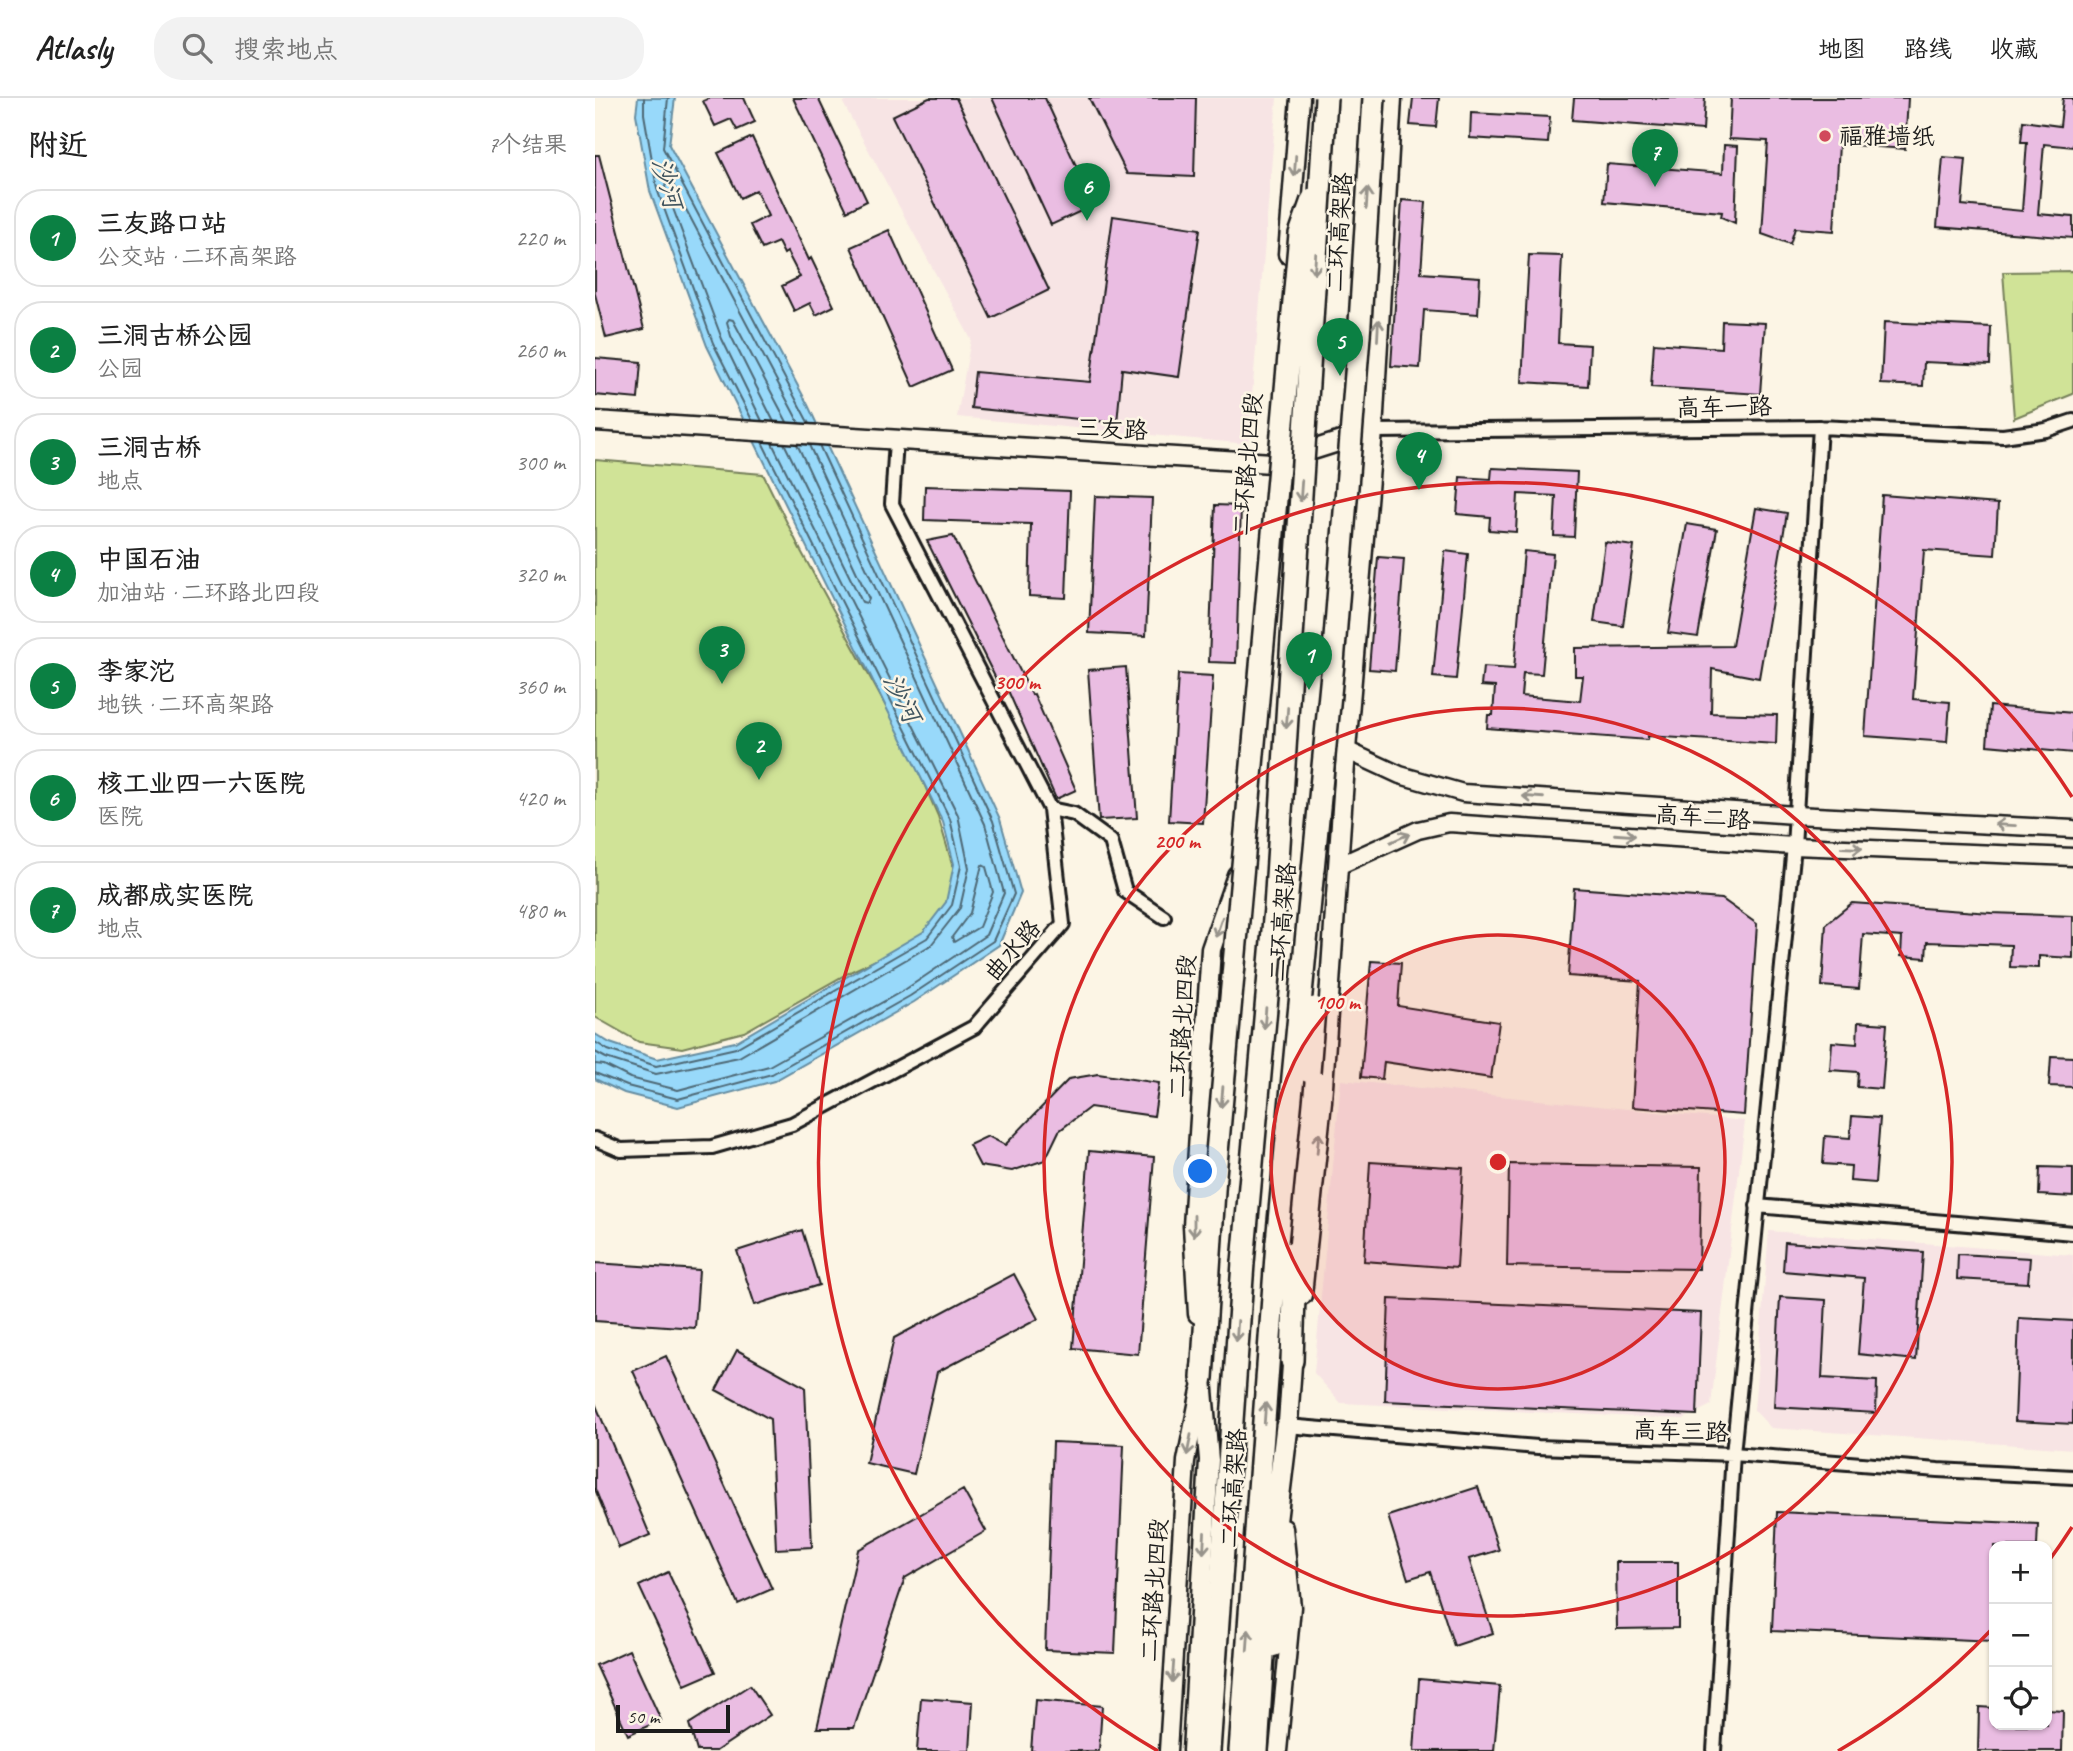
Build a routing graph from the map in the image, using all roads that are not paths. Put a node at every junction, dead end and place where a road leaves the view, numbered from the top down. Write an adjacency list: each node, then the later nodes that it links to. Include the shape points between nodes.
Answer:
1 (1300, 98): 12 (main road, 二环路北四段, one-way to 12)
2 (1326, 98): 5 (highway, 二环高架路, bridge)
3 (1374, 98): 6 (highway, 二环高架路, one-way to 3, bridge)
4 (1392, 98): 10 (main road, one-way to 4)
5 (1320, 178): 25 (highway, one-way to 25, bridge, via 1300,234 1215,1175); 32 (highway, 二环高架路, one-way to 32, bridge, via 1275,908 1245,1225)
6 (1360, 323): 24 (highway, bridge, via 1365,372 1309,1072); 33 (highway, 二环高架路, one-way to 6, bridge, via 1277,1242 1332,677)
7 (595, 421): 11 (main road, 三友路)
8 (2073, 421): 9 (street, 高车一路, via 2004,436)
9 (1819, 427): 10 (street, 高车一路); 15 (street)
10 (1373, 431): 12 (main road, 三友路); 13 (main road)
11 (897, 440): 12 (main road, 三友路); 14 (street, 曲水路, via 892,504)
12 (1272, 463): 25 (main road, 二环路北四段, one-way to 25, via 1239,866 1211,949 1193,1226)
13 (1346, 750): 15 (street, 高车二路, one-way to 13, via 1463,793 1400,775); 19 (main road)
14 (1050, 809): 20 (street, via 1075,814 1111,841 1125,891); 21 (street, 曲水路, via 1063,924 974,1027 792,1124 712,1147 621,1150)
15 (1795, 815): 16 (street, 高车二路, one-way to 15); 17 (street)
16 (2073, 829)
17 (1794, 846): 18 (street, 高车二路, one-way to 18); 19 (street, 高车二路, one-way to 17, via 1418,830 1449,823); 22 (street)
18 (2073, 857)
19 (1338, 866): 24 (main road, one-way to 19, via 1307,1262 1322,1101)
20 (1164, 917)
21 (595, 1139)
22 (1758, 1206): 23 (street); 27 (street)
23 (2073, 1233)
24 (1292, 1361): 26 (main road)
25 (1202, 1378): 30 (street, 二环路北四段, one-way to 30, via 1186,1461); 31 (main road, one-way to 31, via 1209,1460)
26 (1287, 1426): 27 (street, 高车三路, via 1538,1447); 29 (main road); 34 (highway, via 1267,1592)
27 (1733, 1454): 28 (street, 高车三路); 37 (street)
28 (2073, 1477)
29 (1284, 1528): 35 (main road); 36 (street, via 1292,1607)
30 (1168, 1751)
31 (1192, 1751)
32 (1209, 1751)
33 (1240, 1751)
34 (1257, 1751)
35 (1267, 1751)
36 (1278, 1751)
37 (1714, 1751)

